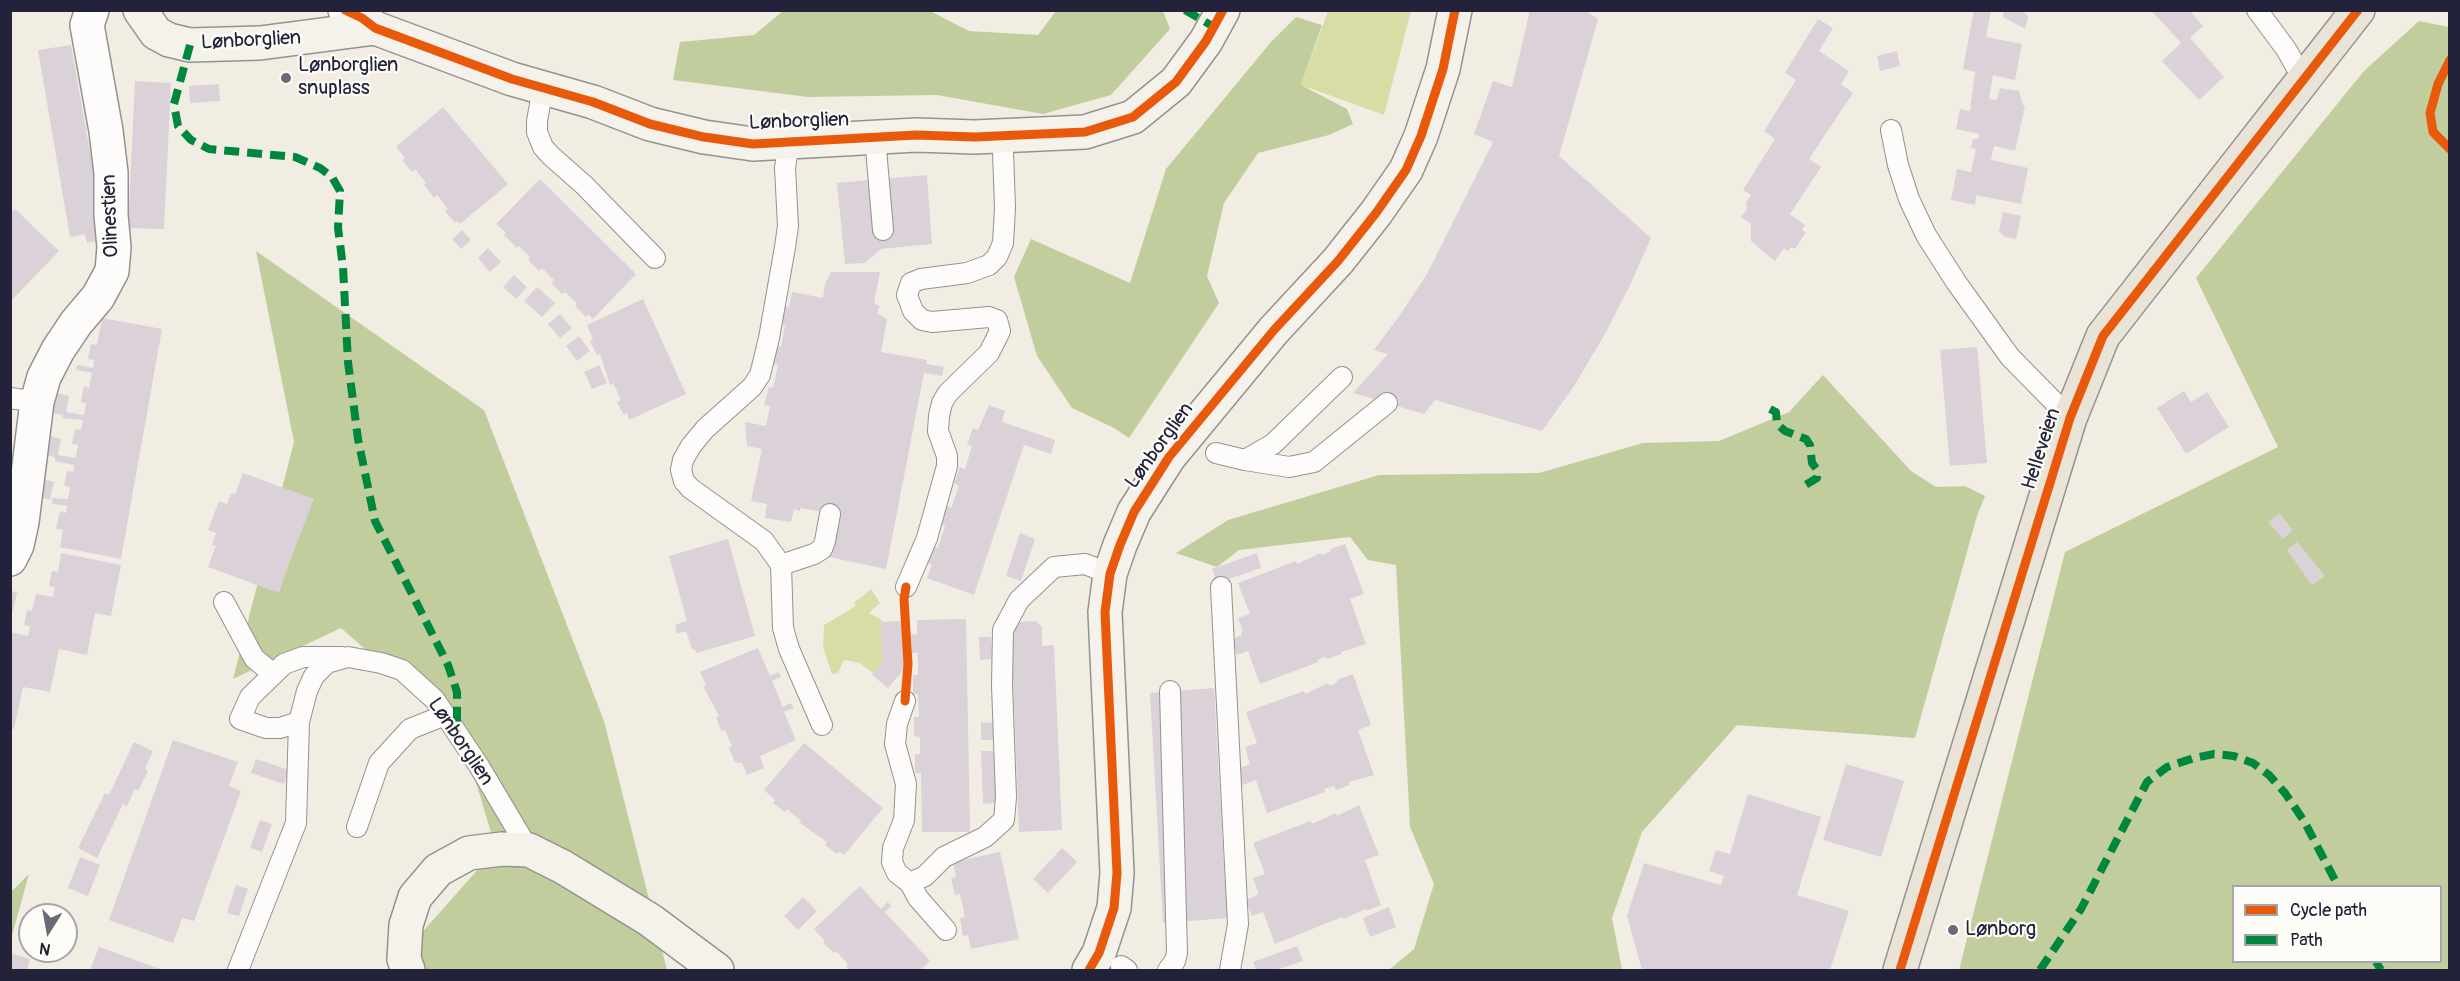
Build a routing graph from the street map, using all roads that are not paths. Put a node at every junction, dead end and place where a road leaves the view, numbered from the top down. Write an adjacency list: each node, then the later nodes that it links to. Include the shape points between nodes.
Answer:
1 (92, 10): 18 (street, Olinestien, via 87,25 111,173 114,258 109,279 98,297)
2 (140, 10): 8 (street, Lønborglien, via 156,33 190,45 260,44)
3 (345, 10): 8 (street, Lønborglien)
4 (1223, 10): 12 (street, Lønborglien, via 1176,82 1133,117 1085,132)
5 (1455, 10): 27 (street, Lønborglien, via 1443,69 1407,170 1338,261 1274,330 1169,457 1134,512)
6 (2258, 10): 9 (lane)
7 (2358, 10): 9 (main road, Helleveien)
8 (375, 28): 10 (street, Lønborglien)
9 (2303, 79): 20 (main road, Helleveien, via 2103,336)
10 (543, 88): 14 (street, Lønborglien, via 650,124 704,137 753,144); 16 (lane, via 537,121 543,147)
11 (1891, 130): 20 (lane, Helleveien, via 1909,199 1926,235 2010,357)
12 (1007, 136): 13 (street, Lønborglien); 28 (lane, via 1003,151 1003,243 997,257 973,271 911,283 908,295 913,311 922,320 989,317 997,320 1000,331 989,353 948,393 942,404 938,431 947,466 927,538)
13 (875, 137): 14 (street, Lønborglien); 15 (lane)
14 (789, 141): 26 (lane, Lønborglien, via 785,168 788,226 763,365 752,387 691,446 681,470 690,488 764,541)
15 (883, 230)
16 (655, 258)
17 (1342, 378): 22 (lane, via 1273,444)
18 (24, 400): 23 (street, Olinestien)
19 (1387, 403): 22 (lane, via 1314,462 1288,467)
20 (2070, 418): 48 (main road, Helleveien)
21 (1216, 453): 22 (lane)
22 (1245, 460)
23 (18, 506): 25 (street, Olinestien, via 17,545)
24 (830, 514): 26 (lane, via 822,549)
25 (10, 559)
26 (781, 565): 37 (lane, via 783,628)
27 (1110, 574): 40 (lane, via 1085,564 1054,567 1019,600 1003,630 1004,820 985,837 944,857 925,876); 45 (street, Lønborglien, via 1105,612 1117,873 1114,908)
28 (906, 587)
29 (1221, 587): 47 (lane, via 1238,924)
30 (224, 602): 32 (lane, via 254,657)
31 (348, 657): 32 (lane, Lønborglien, via 303,657 284,664); 35 (lane, Lønborglien, via 402,670 435,700); 36 (lane, via 327,663 314,676)
32 (273, 674): 36 (lane, Lønborglien, via 250,697 240,719 266,728)
33 (1170, 691): 46 (lane, via 1177,953)
34 (905, 701): 40 (lane, via 895,744 906,784 904,820 892,862 897,873)
35 (445, 715): 38 (lane, via 410,729 379,763); 39 (lane, Lønborglien)
36 (299, 722): 42 (lane, via 296,823)
37 (822, 725)
38 (357, 827)
39 (529, 850): 43 (street, via 469,853 438,870 415,897 405,925 404,959); 44 (street, via 650,920)
40 (910, 883): 41 (lane)
41 (946, 930)
42 (238, 970)
43 (408, 970)
44 (717, 970)
45 (1089, 970)
46 (1168, 970)
47 (1230, 970)
48 (1900, 970)

